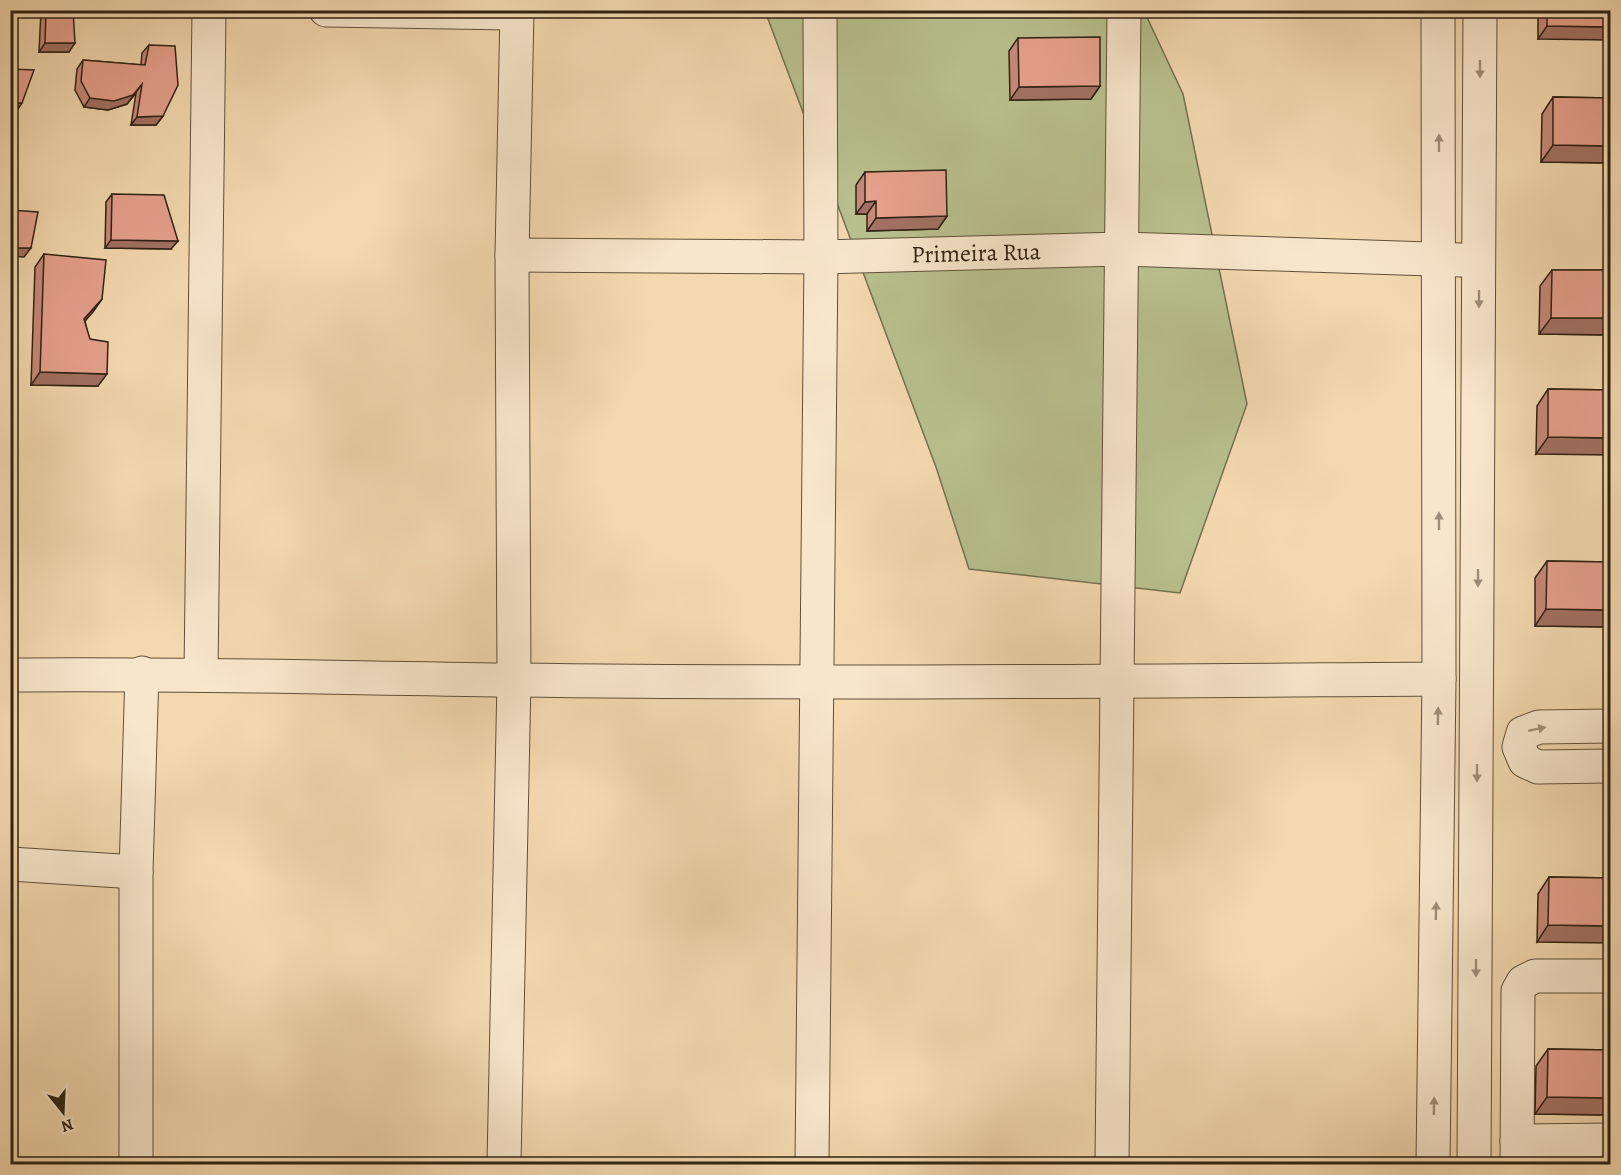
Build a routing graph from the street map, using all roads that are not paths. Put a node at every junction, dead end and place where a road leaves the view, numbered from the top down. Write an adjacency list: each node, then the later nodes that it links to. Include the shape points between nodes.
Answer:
1 (209, 10): 15 (street)
2 (326, 10): 7 (street)
3 (820, 10): 10 (street)
4 (1124, 10): 8 (street)
5 (1438, 10): 11 (street, one-way to 5)
6 (1480, 10): 12 (street, one-way to 12)
7 (517, 12): 9 (street)
8 (1122, 249): 10 (street, Primeira Rua); 11 (street, Primeira Rua); 19 (street)
9 (512, 255): 10 (street, Primeira Rua); 17 (street)
10 (821, 256): 18 (street)
11 (1439, 259): 12 (street, Primeira Rua); 16 (street, one-way to 11)
12 (1479, 260): 32 (street, one-way to 32)
13 (142, 673): 14 (street); 15 (street); 23 (street)
14 (10, 675)
15 (201, 675): 17 (street)
16 (1439, 679): 19 (street); 31 (street, one-way to 16)
17 (514, 680): 18 (street); 28 (street)
18 (815, 681): 19 (street); 29 (street)
19 (1118, 681): 30 (street)
20 (1611, 726): 21 (street, one-way to 20, via 1538,767 1525,760 1519,747 1523,733 1539,727)
21 (1611, 766)
22 (10, 864): 23 (street)
23 (136, 872): 27 (street)
24 (1611, 976): 26 (street, via 1534,976 1523,982 1518,991)
25 (1611, 1140): 26 (street)
26 (1517, 1153)
27 (136, 1164)
28 (504, 1164)
29 (812, 1164)
30 (1112, 1164)
31 (1433, 1164)
32 (1474, 1164)

